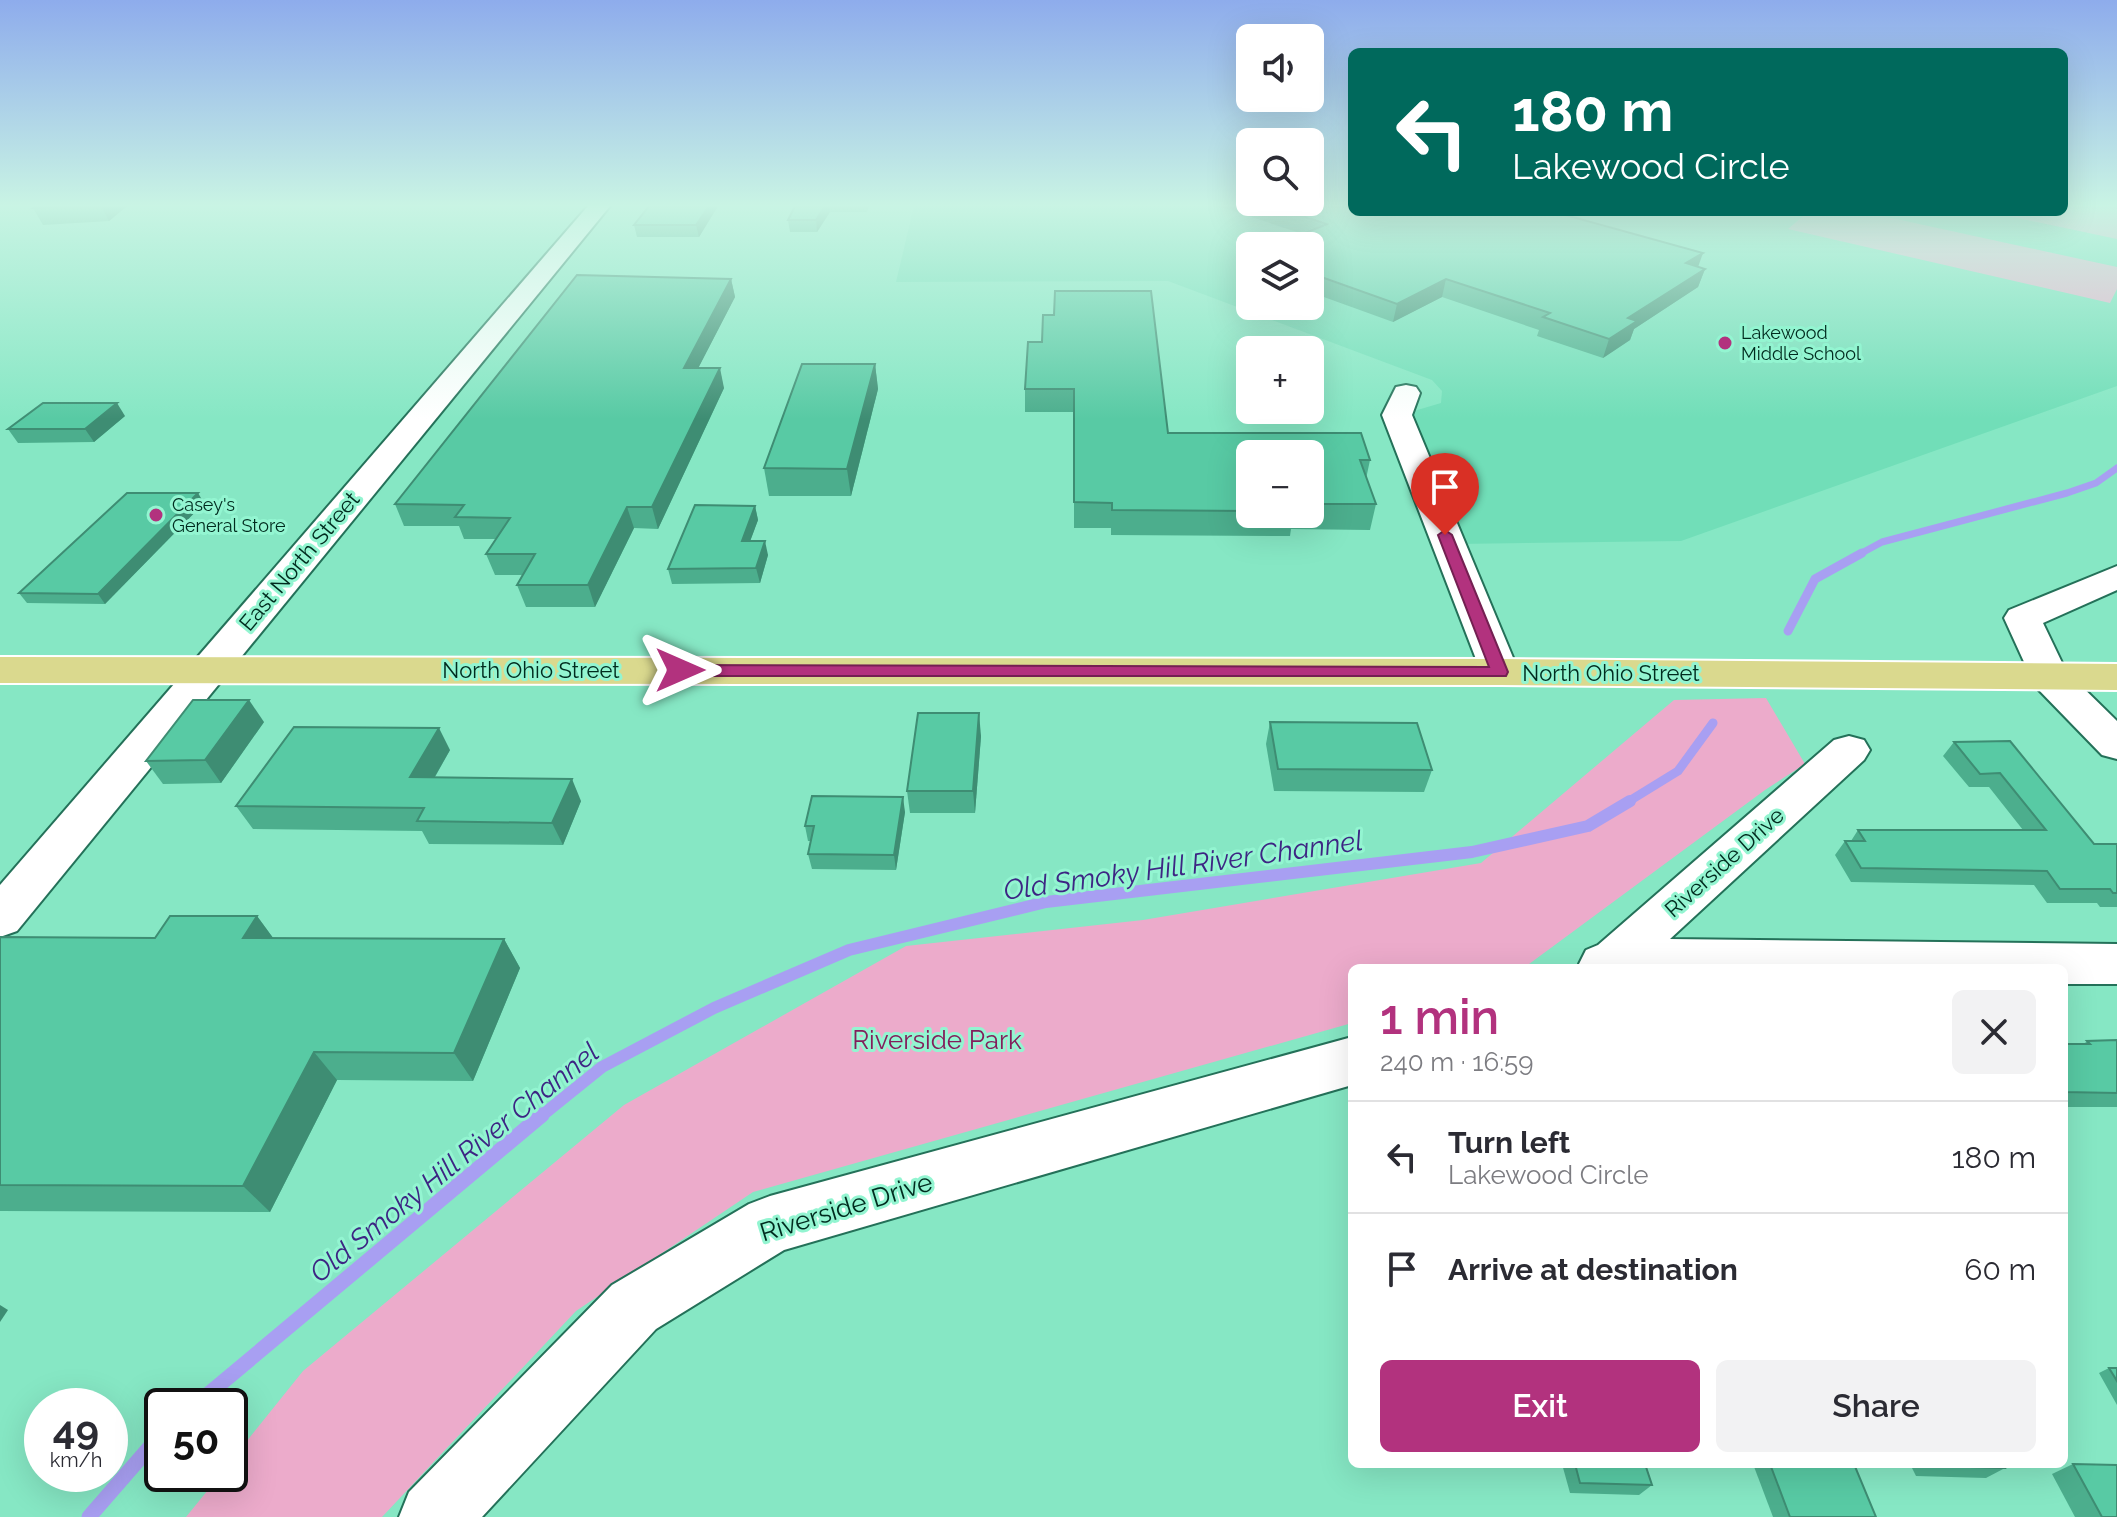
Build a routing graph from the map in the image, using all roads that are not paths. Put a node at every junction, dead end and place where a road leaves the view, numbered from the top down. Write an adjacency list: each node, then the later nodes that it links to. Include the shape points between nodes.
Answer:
1 (540, 277): 4 (street, East North Street)
2 (1406, 393): 6 (street, via 1397,415)
3 (2117, 577): 7 (street, via 2022,618)
4 (208, 669): 5 (main road, North Ohio Street); 6 (main road, North Ohio Street); 11 (street, East North Street)
5 (0, 670)
6 (1500, 672): 7 (main road, North Ohio Street)
7 (2049, 677): 8 (main road, North Ohio Street); 9 (street)
8 (2117, 677)
9 (2117, 745)
10 (1849, 750): 12 (street, Riverside Drive)
11 (0, 918)
12 (1606, 963): 13 (street)
13 (2117, 964)
14 (1348, 1062): 15 (street, Riverside Drive, via 770,1225 634,1307)
15 (434, 1517)

